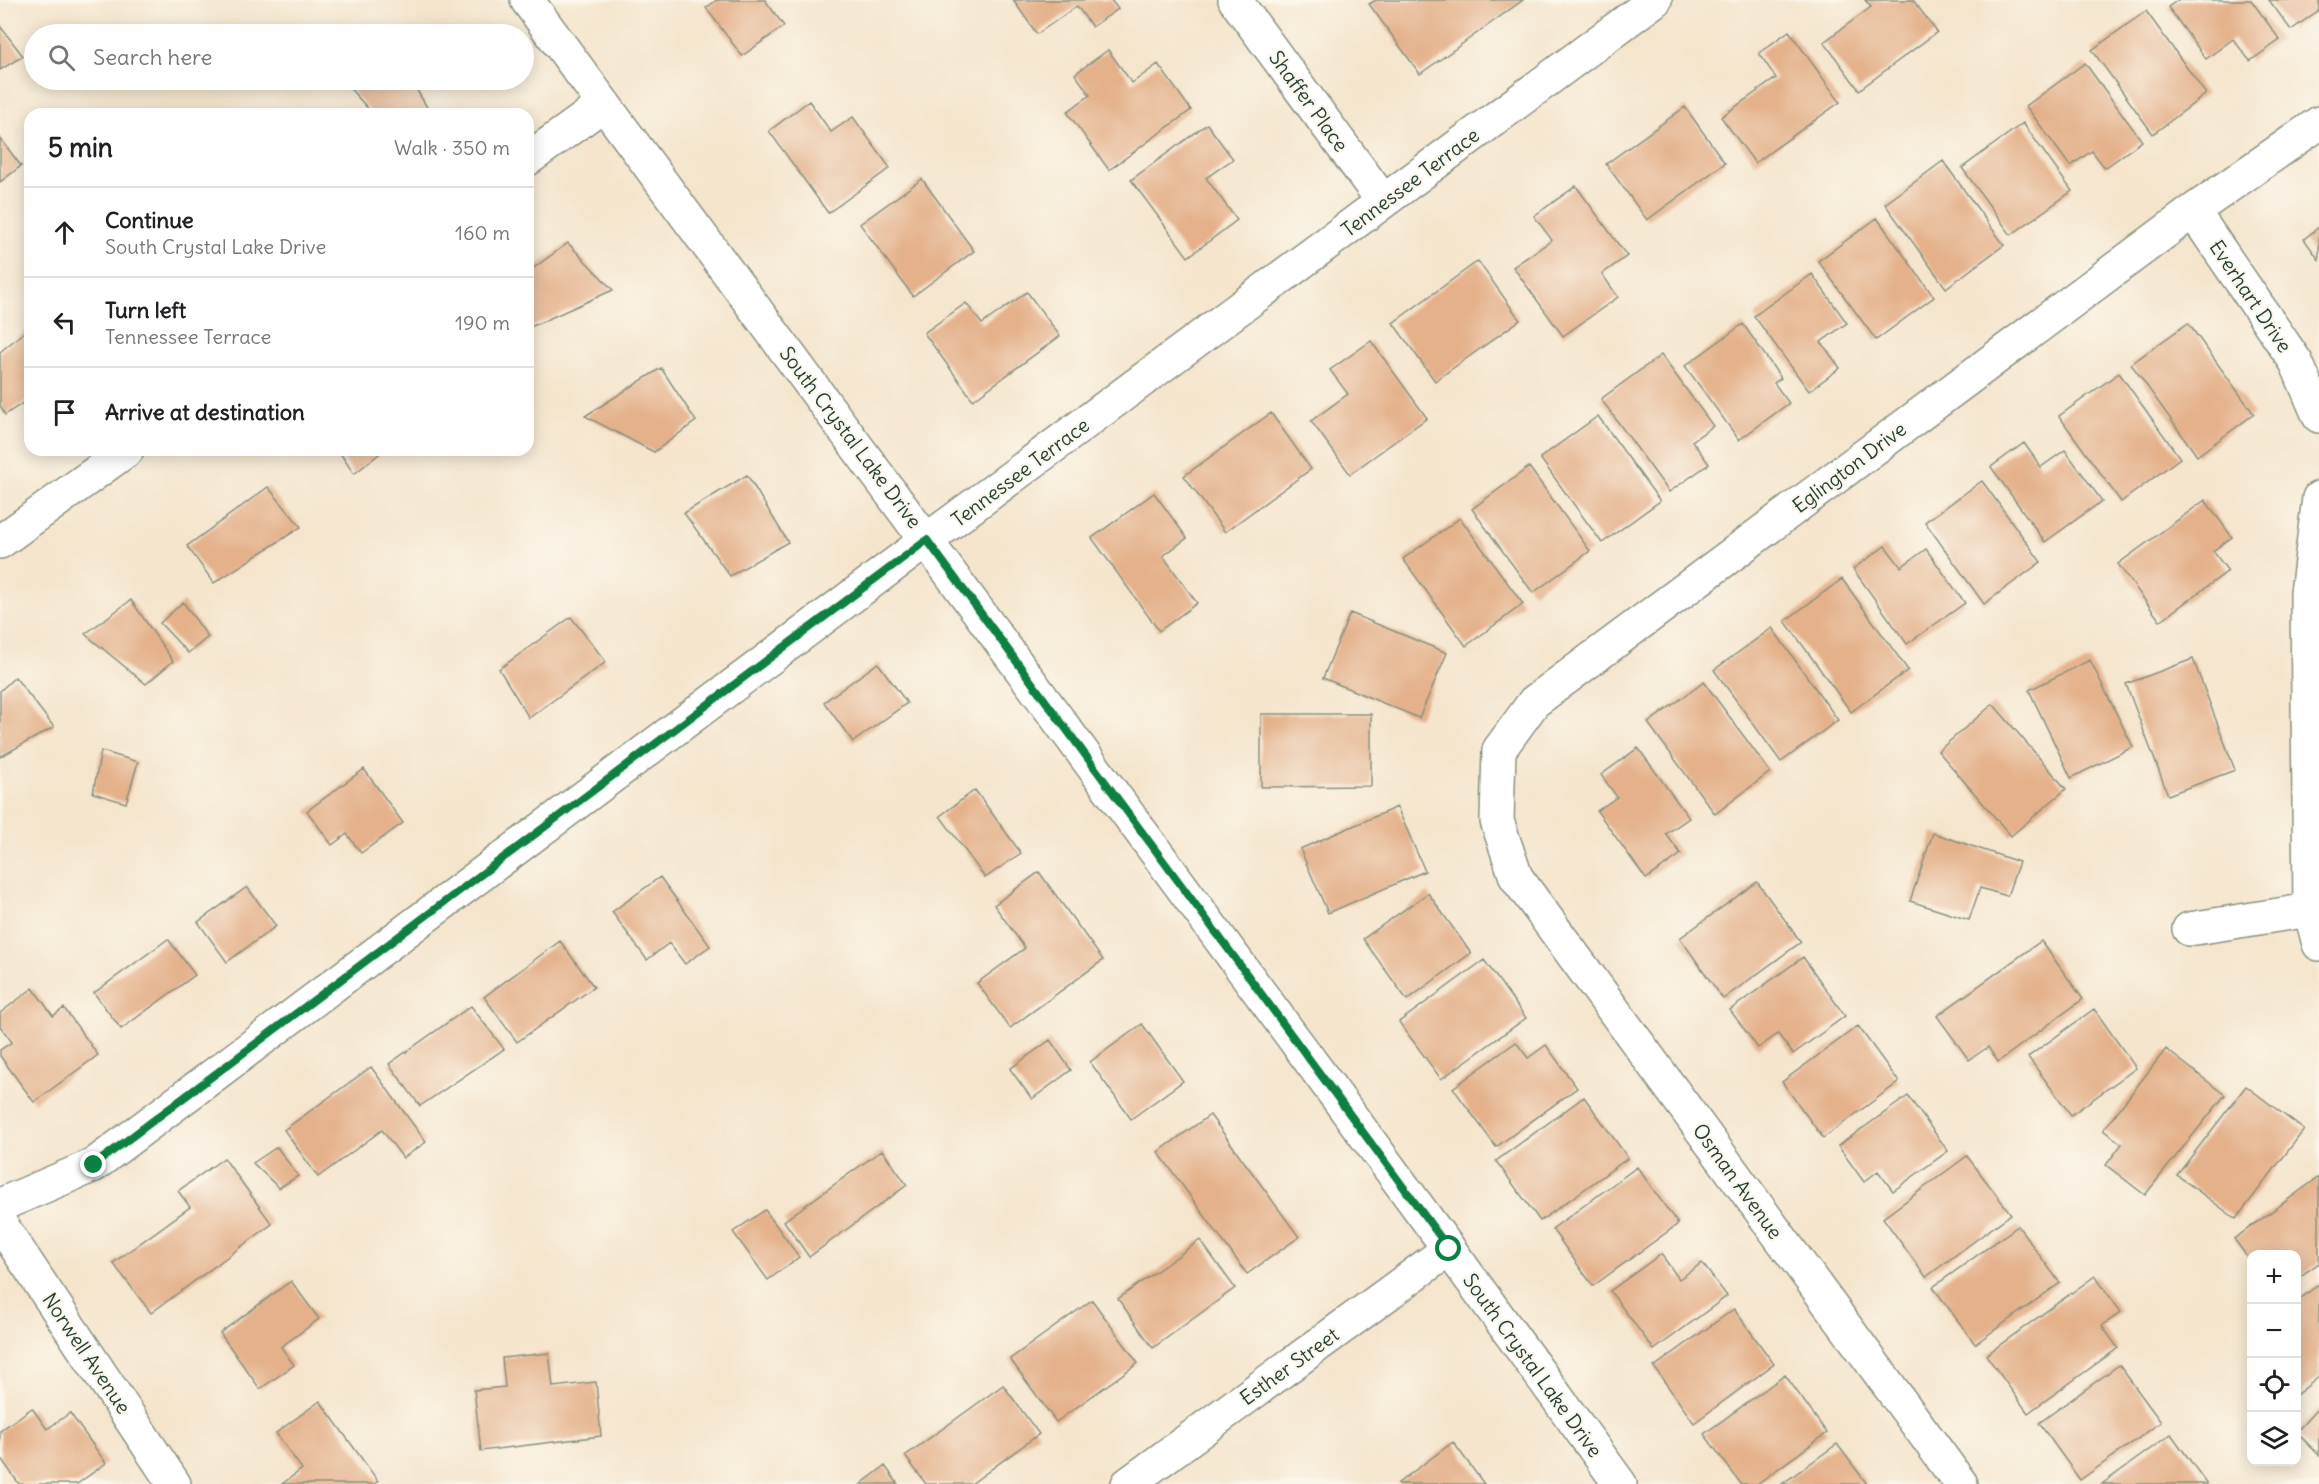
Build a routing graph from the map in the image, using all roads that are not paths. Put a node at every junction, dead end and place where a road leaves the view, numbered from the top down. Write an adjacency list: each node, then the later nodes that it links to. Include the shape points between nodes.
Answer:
1 (527, 0): 4 (street, South Crystal Lake Drive)
2 (1235, 0): 7 (street, Shaffer Place)
3 (1655, 0): 7 (street, Tennessee Terrace)
4 (604, 104): 6 (street); 12 (street, South Crystal Lake Drive)
5 (2319, 123): 8 (street, Eglington Drive)
6 (534, 155)
7 (1383, 201): 12 (street, Tennessee Terrace)
8 (2193, 211): 9 (street, Everhart Drive, via 2296,362); 14 (street, Eglington Drive, via 1534,702 1499,750 1497,820)
9 (2319, 416)
10 (120, 456): 13 (street)
11 (2319, 498): 15 (street, via 2307,593)
12 (927, 540): 18 (street, Tennessee Terrace, via 94,1165); 20 (street, South Crystal Lake Drive)
13 (0, 542)
14 (1516, 877): 24 (street, Osman Avenue)
15 (2310, 910): 16 (street); 17 (street)
16 (2189, 929)
17 (2319, 944)
18 (0, 1205)
19 (0, 1223): 21 (street, Norwell Avenue)
20 (1449, 1249): 22 (street, Esther Street); 23 (street, South Crystal Lake Drive)
21 (174, 1484)
22 (1128, 1484)
23 (1620, 1484)
24 (1961, 1484)

